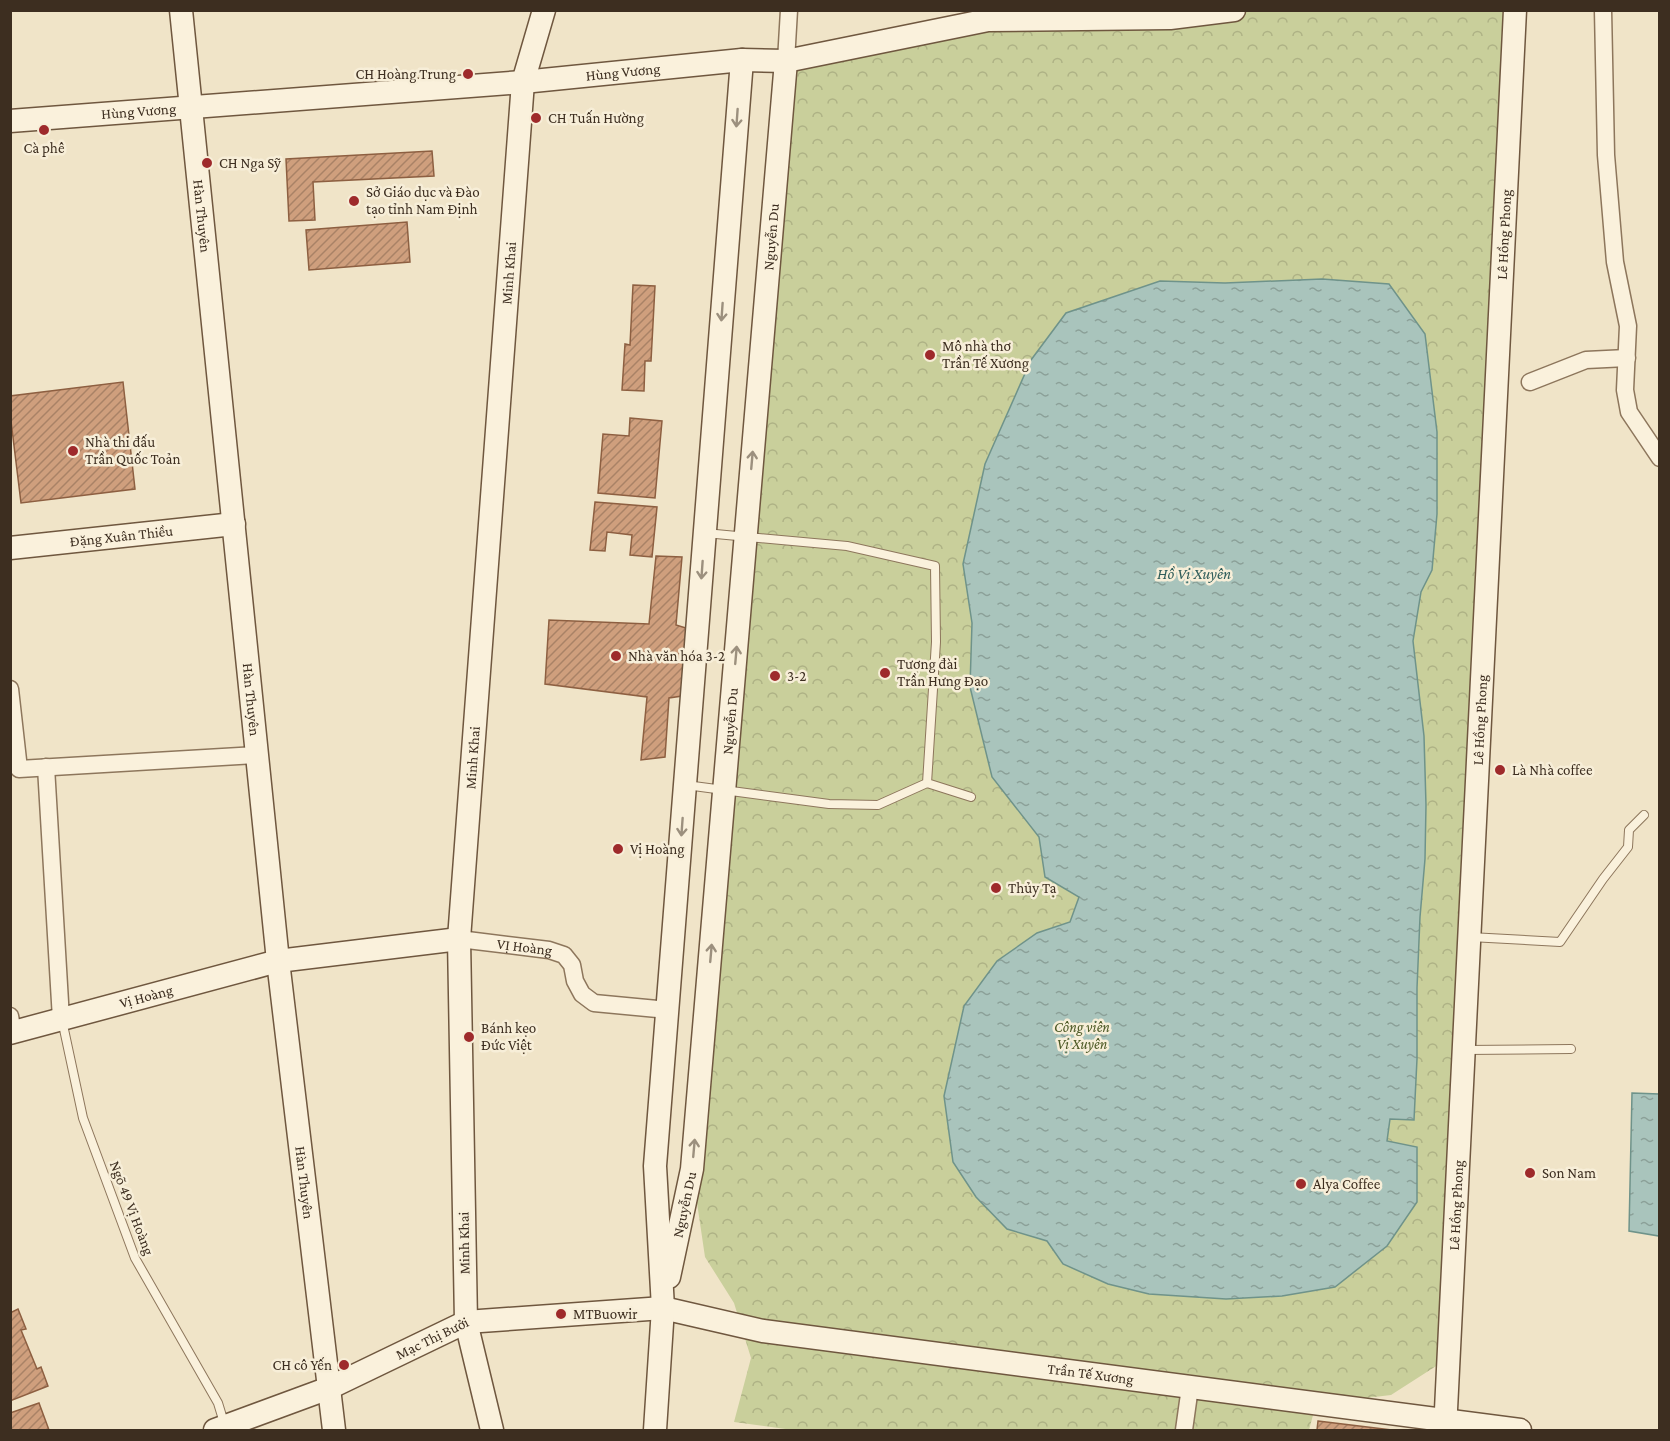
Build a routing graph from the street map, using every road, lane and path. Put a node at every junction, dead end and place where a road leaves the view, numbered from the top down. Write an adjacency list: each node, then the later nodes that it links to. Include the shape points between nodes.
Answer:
1 (181, 10): 11 (street, Hàn Thuyên)
2 (544, 10): 10 (street, Minh Khai)
3 (789, 10): 9 (street)
4 (1233, 10): 7 (street, Hùng Vương, via 1170,18)
5 (1515, 10): 28 (street, Lê Hồng Phong)
6 (1603, 10): 13 (street, via 1606,155 1615,262 1628,326)
7 (989, 15): 9 (street, Hùng Vương)
8 (742, 60): 9 (street, Hùng Vương); 10 (street, Hùng Vương); 17 (street, Nguyễn Du, one-way to 17)
9 (786, 61): 18 (street, Nguyễn Du, one-way to 9)
10 (523, 82): 11 (street, Hùng Vương); 29 (street, Minh Khai)
11 (192, 108): 12 (street, Hùng Vương); 16 (street, Hàn Thuyên)
12 (10, 121)
13 (1627, 358): 14 (street, via 1586,360); 15 (street, via 1625,390 1629,412)
14 (1530, 382)
15 (1659, 458)
16 (234, 524): 19 (street, Đặng Xuân Thiều); 21 (street, Hàn Thuyên)
17 (705, 533): 18 (lane); 24 (street, Nguyễn Du, one-way to 24)
18 (746, 536): 23 (lane, via 847,546 935,566 936,642); 25 (street, Nguyễn Du, one-way to 18)
19 (10, 548)
20 (10, 689): 22 (street, via 19,769)
21 (257, 755): 22 (street); 30 (street, Hàn Thuyên)
22 (46, 767): 32 (street)
23 (927, 783): 25 (lane, via 878,805 829,804); 26 (lane)
24 (686, 785): 25 (lane); 31 (street, Nguyễn Du, one-way to 31)
25 (724, 792): 36 (street, Nguyễn Du, one-way to 25, via 692,1169)
26 (971, 797)
27 (1644, 815): 28 (lane, via 1629,831 1628,847 1560,942)
28 (1470, 937): 35 (street, Lê Hồng Phong)
29 (459, 939): 30 (street, Vị Hoàng); 31 (street, VỊ Hoàng, via 564,955 572,965 582,994 594,1003); 37 (street, Minh Khai)
30 (278, 961): 32 (street, Vị Hoàng); 39 (street, Hàn Thuyên)
31 (668, 1010): 36 (street, Nguyễn Du, via 655,1166)
32 (61, 1019): 33 (street, Vị Hoàng); 41 (lane, Ngõ 49 Vị Hoàng, via 83,1118 135,1258 218,1403)
33 (11, 1027)
34 (1571, 1049): 35 (lane)
35 (1464, 1050): 40 (street, Lê Hồng Phong)
36 (663, 1308): 37 (street, Mạc Thị Bưởi); 38 (street, Trần Tế Xương, via 764,1331); 44 (street, Nguyễn Du)
37 (466, 1322): 39 (street, Mạc Thị Bưởi); 43 (street, Minh Khai)
38 (1190, 1387): 40 (street, Trần Tế Xương); 45 (street)
39 (329, 1388): 41 (street, Mạc Thị Bưởi); 42 (street, Hàn Thuyên)
40 (1446, 1426): 46 (street, Trần Tế Xương)
41 (220, 1428)
42 (333, 1431)
43 (492, 1431)
44 (655, 1431)
45 (1184, 1431)
46 (1520, 1431)

